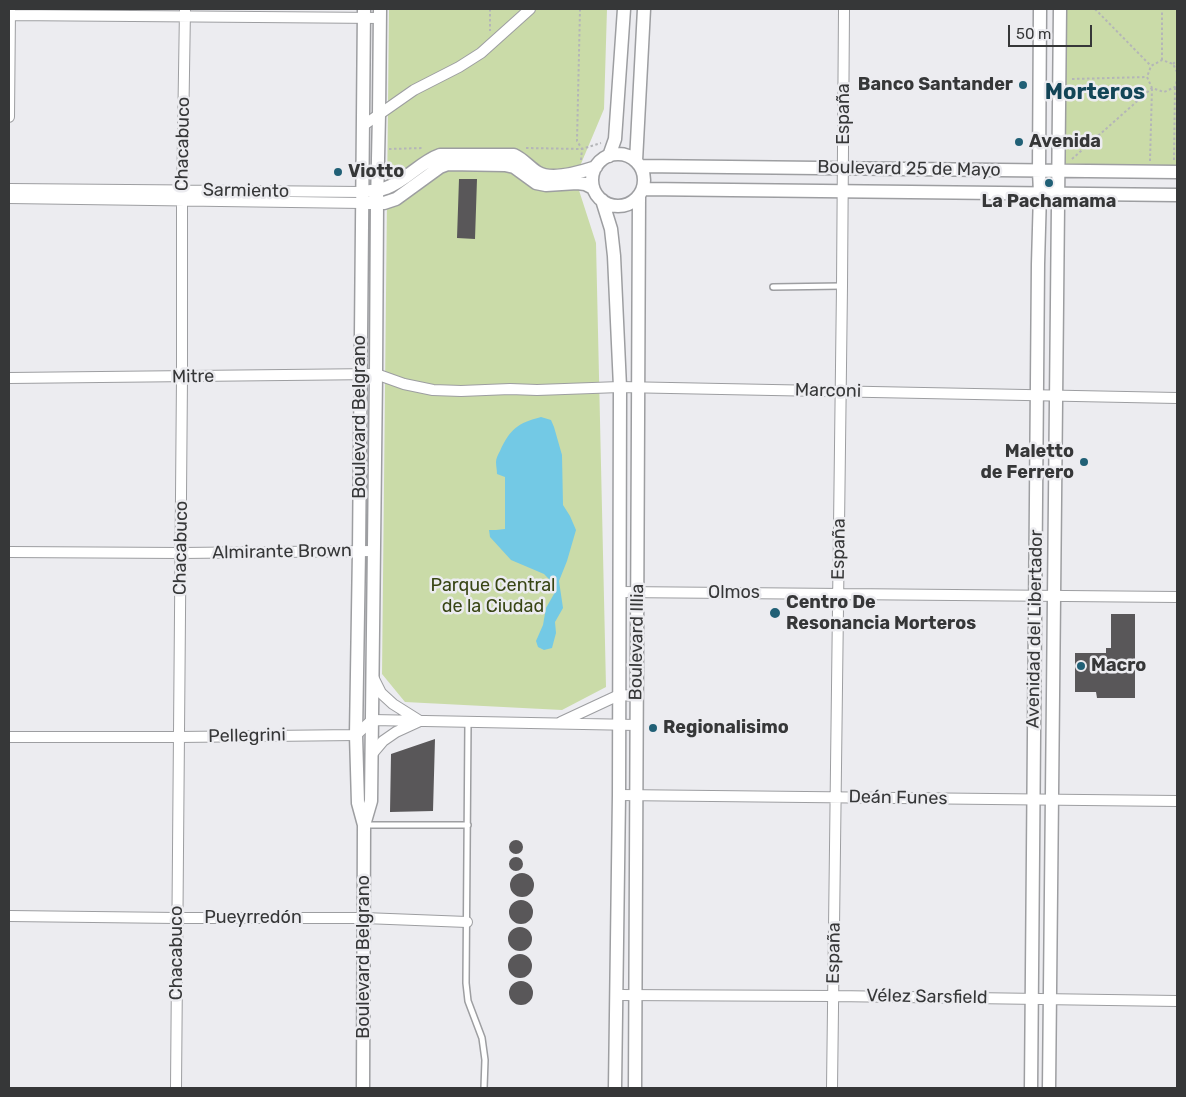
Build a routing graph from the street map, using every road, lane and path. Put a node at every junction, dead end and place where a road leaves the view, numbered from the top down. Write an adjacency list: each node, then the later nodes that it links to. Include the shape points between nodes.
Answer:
1 (490, 9): 15 (path)
2 (530, 9): 15 (street)
3 (580, 9): 36 (path)
4 (624, 9): 29 (street, via 615,139)
5 (644, 9): 31 (street)
6 (844, 9): 33 (street, España)
7 (1040, 9): 34 (street, Avenidad del Libertador)
8 (1060, 9): 22 (street, Avenidad del Libertador)
9 (1094, 9): 19 (path)
10 (1162, 9): 16 (path)
11 (9, 13): 12 (street); 27 (street)
12 (185, 13): 13 (street); 46 (street, Chacabuco)
13 (364, 13): 14 (street); 28 (street, Boulevard Belgrano)
14 (380, 13): 26 (street, Boulevard Belgrano)
15 (491, 45): 26 (street, via 460,68 414,90)
16 (1162, 60): 18 (path); 19 (path)
17 (1177, 60): 18 (path)
18 (1173, 64): 20 (path)
19 (1150, 66): 21 (path)
20 (1177, 72)
21 (1147, 77): 22 (path); 24 (path)
22 (1059, 79): 35 (street, Avenidad del Libertador)
23 (1177, 80): 25 (path)
24 (1152, 88): 25 (path, via 1164,92); 35 (path); 37 (path)
25 (1176, 88): 38 (path)
26 (379, 114): 28 (street); 41 (street, Boulevard Belgrano)
27 (9, 117)
28 (364, 125): 49 (street, Boulevard Belgrano)
29 (609, 156): 31 (street, Boulevard 25 de Mayo, via 624,154); 32 (street)
30 (480, 160): 36 (street, via 514,155 538,173 562,175); 39 (street, via 514,167 536,183 577,183); 41 (street, via 440,155 401,180); 51 (street, via 440,167 396,199)
31 (638, 164): 33 (street, Boulevard 25 de Mayo); 42 (street, via 644,173)
32 (596, 167): 36 (street); 39 (street)
33 (844, 169): 34 (street, Boulevard 25 de Mayo); 43 (street, España)
34 (1039, 171): 35 (street, Boulevard 25 de Mayo); 44 (street, Avenidad del Libertador)
35 (1058, 171): 37 (street, Boulevard 25 de Mayo); 45 (street, Avenidad del Libertador)
36 (580, 172)
37 (1150, 172): 38 (street, Boulevard 25 de Mayo)
38 (1176, 172)
39 (593, 188): 50 (street)
40 (9, 189): 46 (street, Sarmiento)
41 (378, 190): 49 (street); 51 (street, Boulevard Belgrano)
42 (641, 192): 43 (street, Boulevard 25 de Mayo); 50 (street, Boulevard 25 de Mayo, via 626,205 609,205); 59 (street, Boulevard Illia)
43 (843, 192): 44 (street, Boulevard 25 de Mayo); 52 (street, España)
44 (1040, 193): 45 (street, Boulevard 25 de Mayo); 62 (street, Avenidad del Libertador)
45 (1058, 194): 47 (street, Boulevard 25 de Mayo); 63 (street, Avenidad del Libertador)
46 (182, 195): 48 (street, Sarmiento); 49 (street, Sarmiento); 56 (street, Chacabuco)
47 (1177, 195)
48 (9, 198)
49 (363, 198): 51 (street); 54 (street, Boulevard Belgrano)
50 (602, 200): 58 (street, Boulevard Illia, via 611,229 614,256)
51 (377, 204): 55 (street, Boulevard Belgrano)
52 (842, 286): 53 (lane); 61 (street, España)
53 (773, 287)
54 (360, 374): 55 (street, Mitre); 56 (street, Mitre); 65 (street, Boulevard Belgrano)
55 (376, 374): 60 (street, Mitre, via 433,390); 66 (street, Boulevard Belgrano)
56 (182, 377): 57 (street, Mitre); 68 (street, Chacabuco)
57 (9, 378)
58 (620, 387): 59 (street, Marconi); 60 (street, Marconi); 69 (street, Boulevard Illia)
59 (638, 388): 61 (street, Marconi); 70 (street, Boulevard Illia)
60 (478, 390)
61 (841, 392): 62 (street, Marconi); 71 (street, España)
62 (1037, 395): 63 (street, Marconi); 72 (street, Avenidad del Libertador)
63 (1056, 396): 64 (street, Marconi); 73 (street, Avenidad del Libertador)
64 (1177, 398)
65 (359, 551): 66 (street, Almirante Brown); 68 (street, Almirante Brown); 84 (street, Boulevard Belgrano)
66 (374, 551): 75 (street, Boulevard Belgrano)
67 (9, 552): 68 (street, Almirante Brown)
68 (181, 553): 86 (street, Chacabuco)
69 (620, 592): 70 (street, Olmos); 76 (street, Boulevard Illia)
70 (638, 593): 71 (street, Olmos); 77 (street, Boulevard Illia)
71 (838, 594): 72 (street, Olmos); 90 (street, España)
72 (1035, 596): 73 (street, Olmos); 91 (street, Avenidad del Libertador)
73 (1054, 596): 74 (street, Olmos); 92 (street, Avenidad del Libertador)
74 (1177, 597)
75 (373, 675): 78 (street, Boulevard Belgrano); 79 (street, via 381,693)
76 (619, 695): 77 (street); 81 (street); 82 (street, Boulevard Illia)
77 (636, 696): 83 (street, Boulevard Illia)
78 (372, 720): 79 (street); 84 (street); 87 (street, Boulevard Belgrano)
79 (420, 721): 80 (street); 87 (street, via 396,732)
80 (474, 721): 81 (street); 95 (lane)
81 (558, 724): 82 (street)
82 (619, 724): 83 (street); 88 (street, Boulevard Illia)
83 (636, 725): 89 (street, Boulevard Illia)
84 (356, 735): 86 (street, Pellegrini); 94 (street, Boulevard Belgrano, via 358,803)
85 (9, 737): 86 (street, Pellegrini)
86 (179, 737): 97 (street, Chacabuco)
87 (372, 754): 94 (street, Boulevard Belgrano, via 371,801)
88 (619, 795): 89 (street, Deán Funes); 101 (street, Boulevard Illia)
89 (637, 795): 90 (street, Deán Funes); 100 (street, Boulevard Illia)
90 (836, 797): 91 (street, Deán Funes); 102 (street, España)
91 (1033, 799): 92 (street, Deán Funes); 103 (street, Avenidad del Libertador)
92 (1052, 800): 93 (street, Deán Funes); 104 (street, Avenidad del Libertador)
93 (1177, 801)
94 (364, 825): 95 (lane); 98 (street, Boulevard Belgrano)
95 (468, 825): 99 (lane)
96 (9, 916): 97 (street, Pueyrredón)
97 (177, 918): 98 (street, Pueyrredón); 106 (street, Chacabuco)
98 (364, 918): 99 (street, Pueyrredón); 107 (street, Boulevard Belgrano)
99 (467, 922): 108 (lane, via 466,983 468,1001 482,1038)
100 (636, 994): 101 (street, Vélez Sarsfield); 102 (street, Vélez Sarsfield); 110 (street, Boulevard Illia)
101 (616, 995): 109 (street, Boulevard Illia)
102 (834, 996): 103 (street, Vélez Sarsfield); 111 (street, España)
103 (1032, 999): 104 (street, Vélez Sarsfield); 112 (street, Avenidad del Libertador)
104 (1050, 999): 105 (street, Vélez Sarsfield); 113 (street, Avenidad del Libertador)
105 (1177, 1001)
106 (176, 1088)
107 (363, 1088)
108 (484, 1088)
109 (615, 1088)
110 (635, 1088)
111 (832, 1088)
112 (1031, 1088)
113 (1049, 1088)

